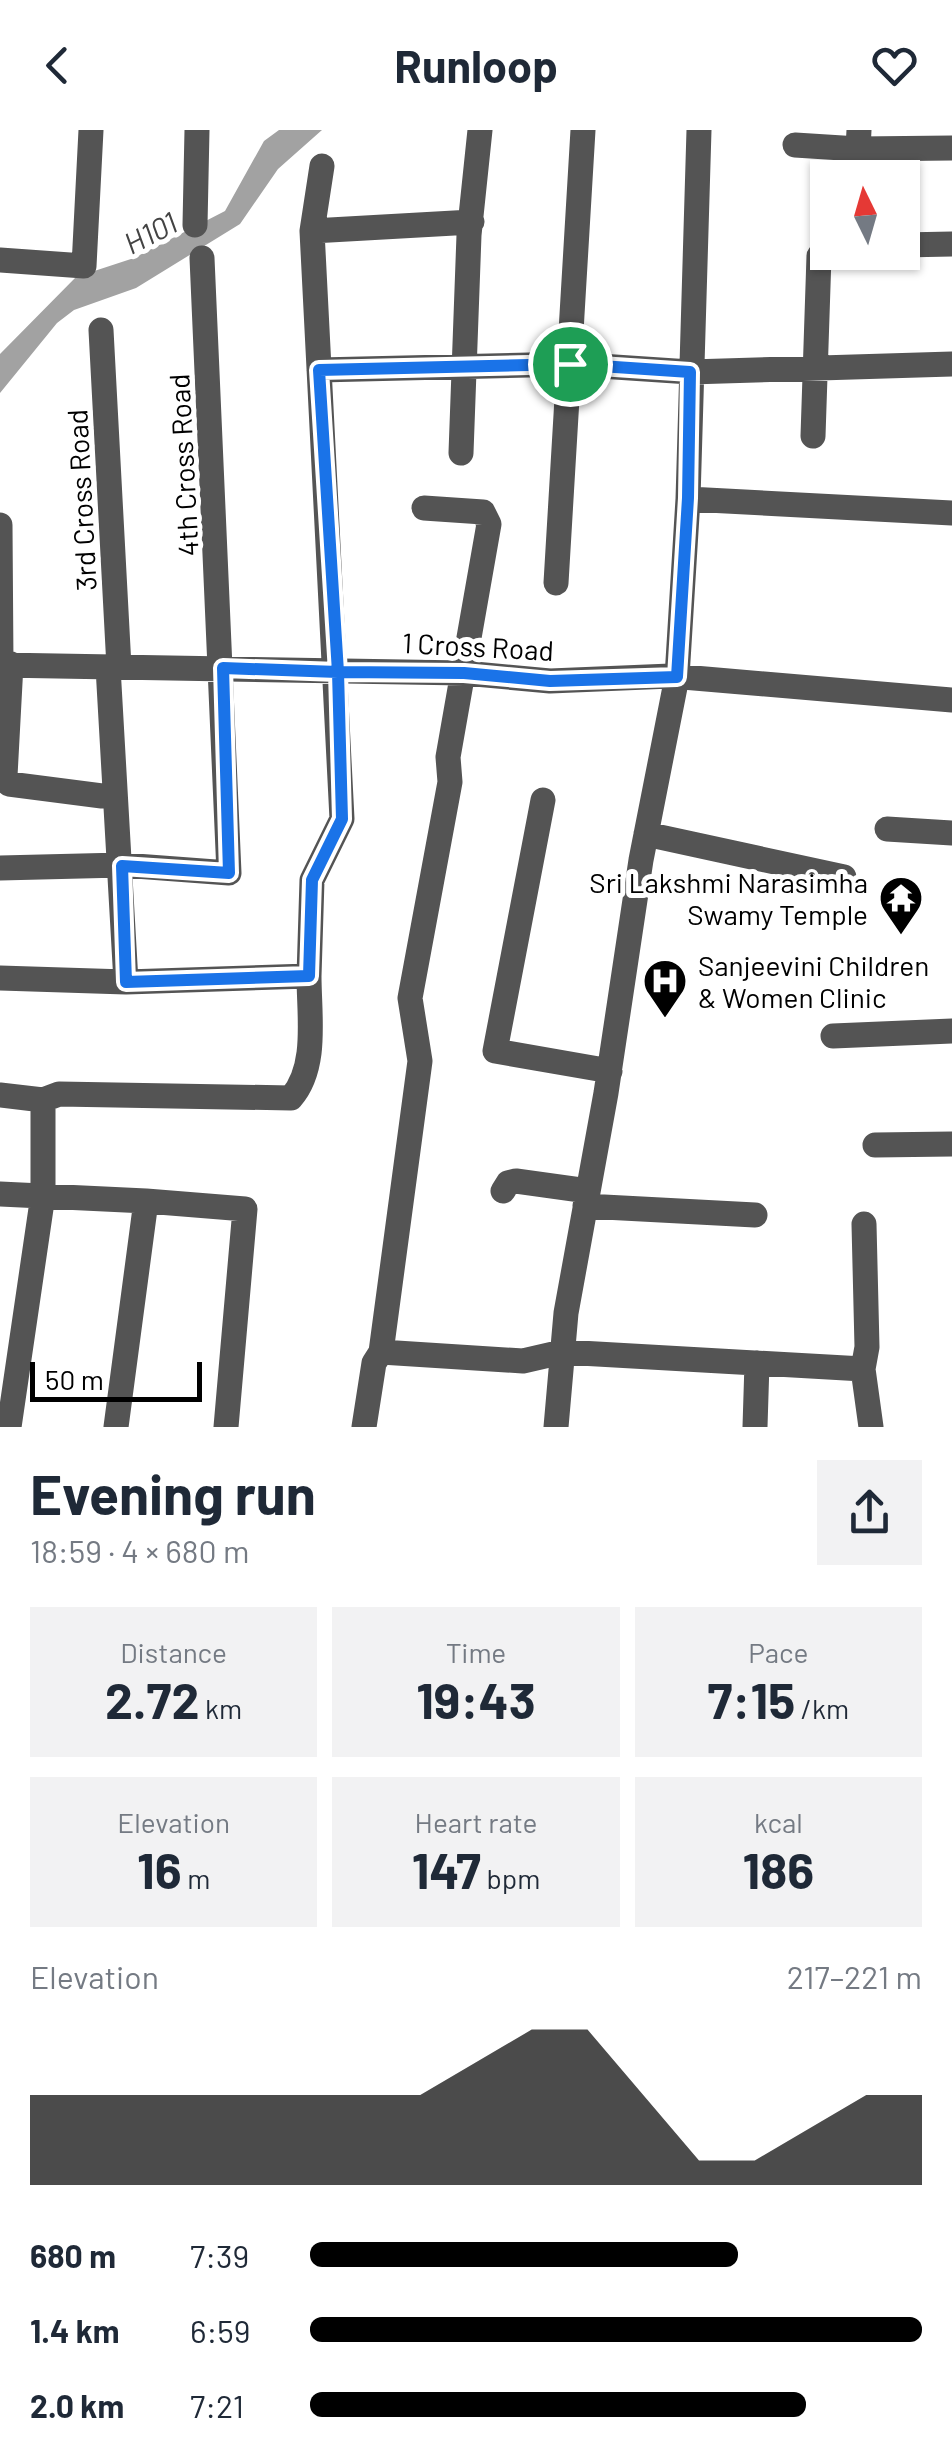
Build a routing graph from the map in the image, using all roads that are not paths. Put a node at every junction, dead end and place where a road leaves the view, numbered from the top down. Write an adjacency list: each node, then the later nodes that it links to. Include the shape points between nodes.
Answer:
1 (91, 130): 16 (street, via 84,266)
2 (197, 130): 11 (street)
3 (480, 130): 10 (street)
4 (584, 130): 20 (street)
5 (698, 130): 24 (street)
6 (858, 140): 7 (street); 8 (street)
7 (795, 145)
8 (952, 148)
9 (322, 166): 12 (street)
10 (472, 222): 12 (street); 19 (street)
11 (195, 225)
12 (312, 231): 23 (street)
13 (952, 244): 14 (street)
14 (920, 245)
15 (202, 258): 34 (street, 4th Cross Road)
16 (0, 260)
17 (819, 270): 22 (street)
18 (101, 330): 33 (street, 3rd Cross Road)
19 (462, 364): 20 (street); 23 (street); 26 (street)
20 (570, 364): 24 (street); 31 (street)
21 (952, 364): 22 (street)
22 (815, 369): 24 (street); 25 (street)
23 (319, 370): 35 (street)
24 (690, 372): 27 (street)
25 (813, 436)
26 (461, 453)
27 (688, 498): 29 (street); 37 (street)
28 (424, 508): 36 (street, via 474,508 489,524)
29 (952, 513)
30 (0, 526): 32 (street)
31 (556, 583)
32 (4, 665): 33 (street, 1 Cross Road); 39 (street, via 9,784)
33 (113, 667): 34 (street, 1 Cross Road); 44 (street, 3rd Cross Road)
34 (223, 668): 35 (street, 1 Cross Road); 44 (street, 4th Cross Road, via 229,873)
35 (338, 672): 36 (street, 1 Cross Road); 47 (street, via 342,819 312,880)
36 (464, 673): 37 (street, 1 Cross Road, via 550,681); 64 (street, via 410,998 420,1061)
37 (677, 677): 38 (street, 1 Cross Road); 43 (street)
38 (952, 700)
39 (102, 796)
40 (544, 800): 52 (street, via 496,1052)
41 (888, 829): 42 (street)
42 (952, 833)
43 (646, 834): 46 (street); 52 (street)
44 (122, 866): 45 (street); 49 (street, 3rd Cross Road)
45 (0, 868)
46 (844, 877)
47 (309, 976): 49 (street); 54 (street, via 305,1084 291,1098 59,1094)
48 (0, 978): 49 (street)
49 (126, 982)
50 (952, 1032): 51 (street)
51 (833, 1036)
52 (610, 1071): 60 (street)
53 (0, 1094): 54 (street)
54 (43, 1100): 59 (street)
55 (952, 1144): 56 (street)
56 (876, 1145)
57 (503, 1191): 60 (street, via 516,1181)
58 (0, 1194): 59 (street)
59 (43, 1195): 61 (street); 68 (street)
60 (587, 1198): 62 (street); 65 (street)
61 (146, 1201): 69 (street); 70 (street, via 245,1210)
62 (755, 1214)
63 (864, 1224): 67 (street)
64 (381, 1352): 65 (street, via 522,1362); 71 (street)
65 (562, 1352): 66 (street); 72 (street)
66 (757, 1364): 67 (street); 73 (street)
67 (863, 1370): 74 (street)
68 (8, 1427)
69 (116, 1427)
70 (226, 1427)
71 (364, 1427)
72 (556, 1427)
73 (755, 1427)
74 (872, 1427)

